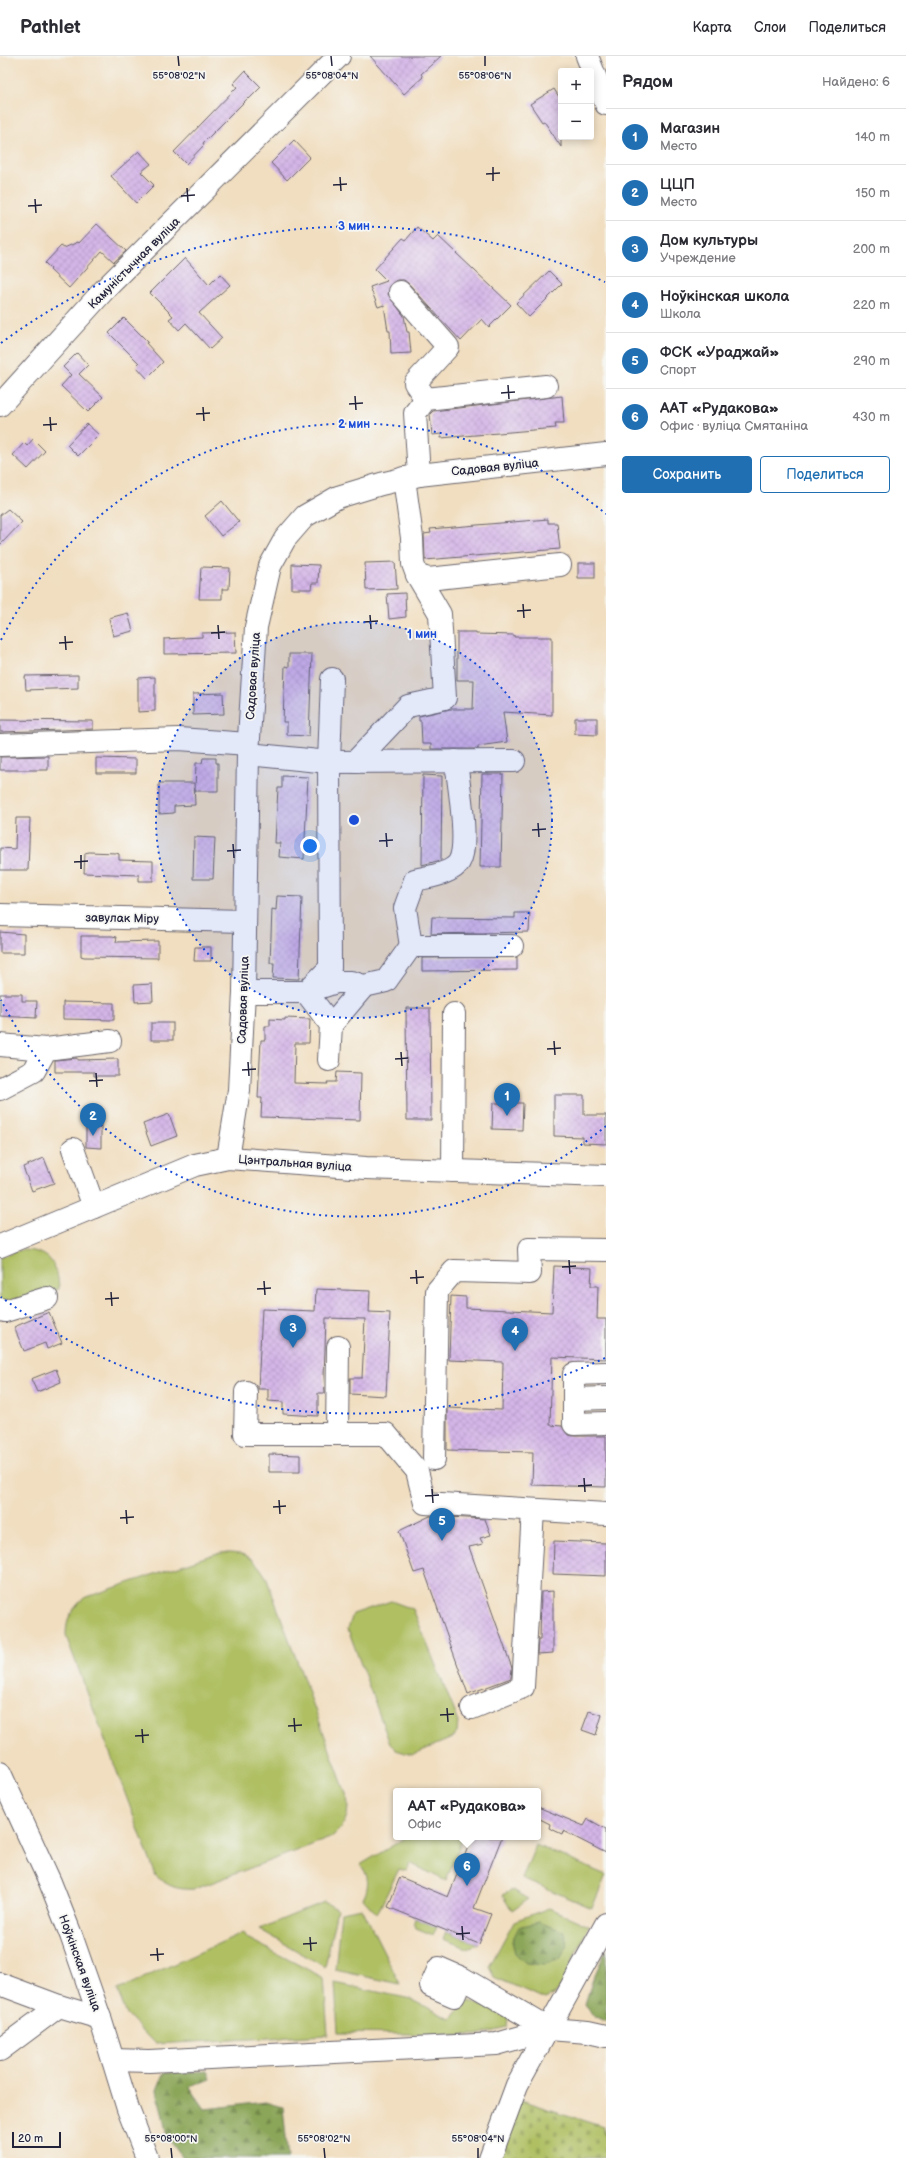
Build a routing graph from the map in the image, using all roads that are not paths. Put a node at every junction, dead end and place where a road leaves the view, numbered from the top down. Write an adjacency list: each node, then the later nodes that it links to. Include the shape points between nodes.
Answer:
1 (339, 56): 7 (street, Камуністычная вуліца, via 105,289)
2 (587, 56): 3 (street)
3 (606, 104)
4 (400, 292): 6 (street, via 448,347 415,383)
5 (546, 386): 6 (street)
6 (426, 399): 9 (street, via 414,413)
7 (0, 405)
8 (606, 454): 9 (street, Садовая вуліца)
9 (412, 477): 11 (street, via 413,564); 14 (street, Садовая вуліца, via 338,497 305,516 285,539 270,566 256,627)
10 (560, 565): 11 (street, via 428,579)
11 (417, 576): 18 (street, via 440,614 445,698 408,706)
12 (332, 679): 17 (street)
13 (0, 745): 14 (street, via 179,739)
14 (248, 749): 17 (street); 20 (street, Садовая вуліца)
15 (514, 760): 16 (street)
16 (456, 761): 18 (street); 21 (street, via 464,837 459,862 450,870 415,880 405,908)
17 (329, 762): 18 (street); 25 (street, via 330,968)
18 (355, 762)
19 (0, 914): 20 (street, завулак Міру)
20 (244, 921): 24 (street, Садовая вуліца)
21 (411, 946): 22 (street); 23 (street, via 386,981)
22 (512, 946)
23 (364, 986): 25 (street, via 351,982 336,982); 27 (street)
24 (244, 992): 25 (street); 34 (street, Садовая вуліца, via 239,1090)
25 (306, 992): 27 (street)
26 (454, 1014): 35 (street)
27 (331, 1025): 31 (street)
28 (110, 1041): 30 (street)
29 (0, 1045): 30 (street)
30 (46, 1049): 32 (street, via 34,1071)
31 (329, 1060)
32 (0, 1089)
33 (73, 1149): 37 (street)
34 (228, 1158): 35 (street, Цэнтральная вуліца, via 366,1168); 37 (street, Цэнтральная вуліца, via 195,1165)
35 (453, 1171): 36 (street, Цэнтральная вуліца)
36 (606, 1176)
37 (94, 1207): 38 (street, Цэнтральная вуліца)
38 (0, 1246)
39 (606, 1250): 49 (street, via 529,1249 530,1273 454,1271 437,1291)
40 (47, 1298): 41 (street, via 5,1311)
41 (0, 1309)
42 (338, 1347): 48 (street)
43 (606, 1373): 46 (street, via 574,1374)
44 (246, 1392): 48 (street, via 245,1434)
45 (606, 1398): 46 (street)
46 (574, 1399): 47 (street, via 574,1424)
47 (606, 1423)
48 (337, 1434): 50 (street, via 386,1434 417,1471 425,1503)
49 (434, 1459)
50 (533, 1510): 51 (street); 52 (street, via 523,1687)
51 (606, 1514)
52 (472, 1708)
53 (0, 1772): 58 (street, Ноўкінская вуліца, via 72,1935)
54 (606, 1924): 59 (street)
55 (462, 1978): 59 (street)
56 (0, 1984): 57 (street)
57 (58, 2006): 58 (street); 61 (street)
58 (100, 2018): 62 (street, Ноўкінская вуліца)
59 (549, 2029): 60 (street); 62 (street, via 497,2044 149,2061); 64 (street, via 517,2085)
60 (606, 2036)
61 (0, 2050)
62 (113, 2060): 63 (street, Ноўкінская вуліца)
63 (147, 2158)
64 (490, 2158)

